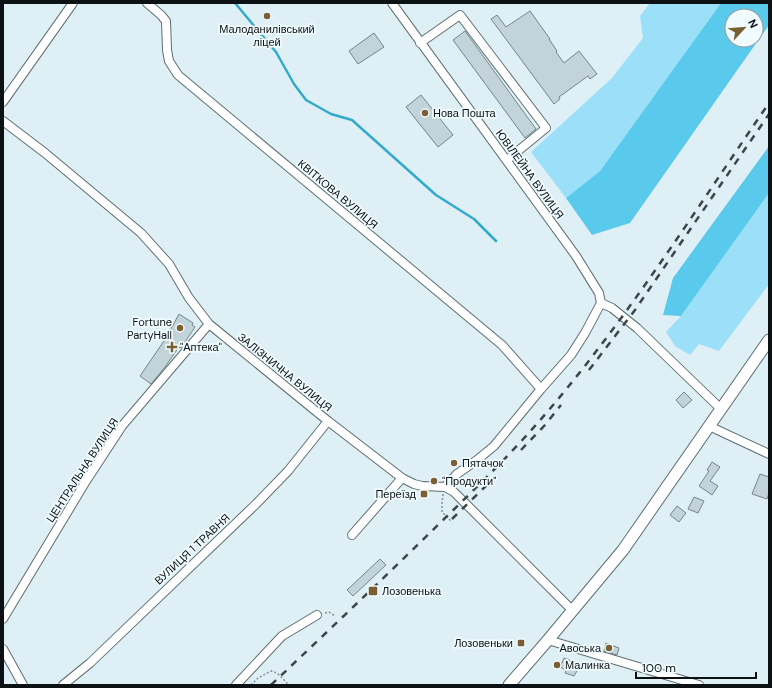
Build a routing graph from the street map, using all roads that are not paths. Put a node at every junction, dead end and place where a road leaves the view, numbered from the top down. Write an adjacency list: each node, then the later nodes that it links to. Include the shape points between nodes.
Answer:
1 (73, 3): 5 (street)
2 (147, 3): 11 (street, КВІТКОВА ВУЛИЦЯ, via 166,21 169,61 178,75 502,345)
3 (392, 3): 4 (street, ЮВІЛЕЙНА ВУЛИЦЯ)
4 (420, 43): 7 (street, ЮВІЛЕЙНА ВУЛИЦЯ); 7 (street, via 460,15 546,128)
5 (3, 102)
6 (3, 121): 9 (street, ЗАЛІЗНИЧНА ВУЛИЦЯ, via 141,233 169,264 189,298)
7 (507, 160): 8 (street, ЮВІЛЕЙНА ВУЛИЦЯ, via 590,277 599,293)
8 (601, 303): 11 (street, via 571,355); 12 (street, via 612,308 637,328)
9 (209, 324): 13 (street, ЗАЛІЗНИЧНА ВУЛИЦЯ); 21 (street, ЦЕНТРАЛЬНА ВУЛИЦЯ, via 122,426)
10 (769, 340): 12 (main road)
11 (541, 389): 17 (street, via 494,446 457,474)
12 (721, 409): 14 (main road)
13 (328, 421): 16 (street, ЗАЛІЗНИЧНА ВУЛИЦЯ); 26 (street, ВУЛИЦЯ 1 ТРАВНЯ, via 288,471 256,504 90,663)
14 (710, 426): 15 (street); 19 (main road, via 623,550)
15 (769, 454)
16 (402, 478): 17 (street, ЗАЛІЗНИЧНА ВУЛИЦЯ, via 422,486); 18 (street)
17 (445, 487): 19 (street, via 454,492)
18 (352, 535)
19 (572, 610): 22 (main road)
20 (317, 615): 27 (street, via 282,636)
21 (3, 619)
22 (548, 640): 24 (street); 28 (main road)
23 (4, 654): 25 (street)
24 (687, 683): 29 (street)
25 (23, 685)
26 (63, 685)
27 (236, 685)
28 (509, 685)
29 (699, 685)

